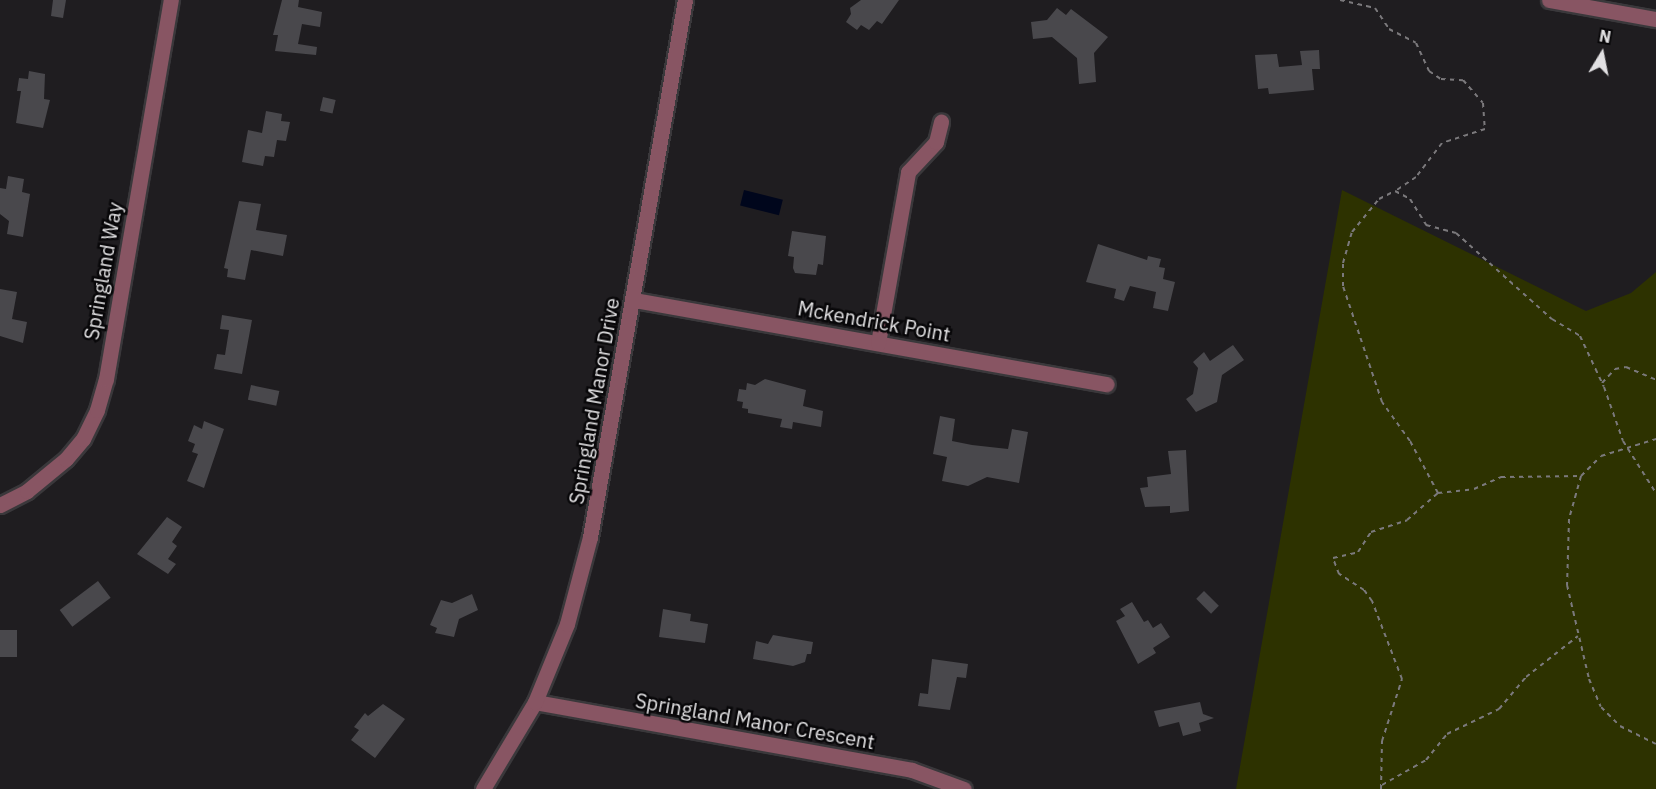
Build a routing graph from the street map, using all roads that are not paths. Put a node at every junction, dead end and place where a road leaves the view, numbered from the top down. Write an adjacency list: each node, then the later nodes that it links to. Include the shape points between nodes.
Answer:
1 (171, 0): 9 (street, Springland Way, via 106,379 97,410 83,439 66,459 27,491)
2 (685, 0): 6 (street, Springland Manor Drive)
3 (1549, 0): 4 (street)
4 (1656, 19)
5 (941, 122): 7 (street, via 936,142 908,171)
6 (634, 300): 7 (street, Mckendrick Point); 10 (street, Springland Manor Drive, via 590,537 567,624)
7 (878, 344): 8 (street, Mckendrick Point)
8 (1107, 384)
9 (0, 505)
10 (535, 702): 11 (street, Springland Manor Drive); 12 (street, Springland Manor Crescent, via 912,771)
11 (483, 789)
12 (964, 789)

